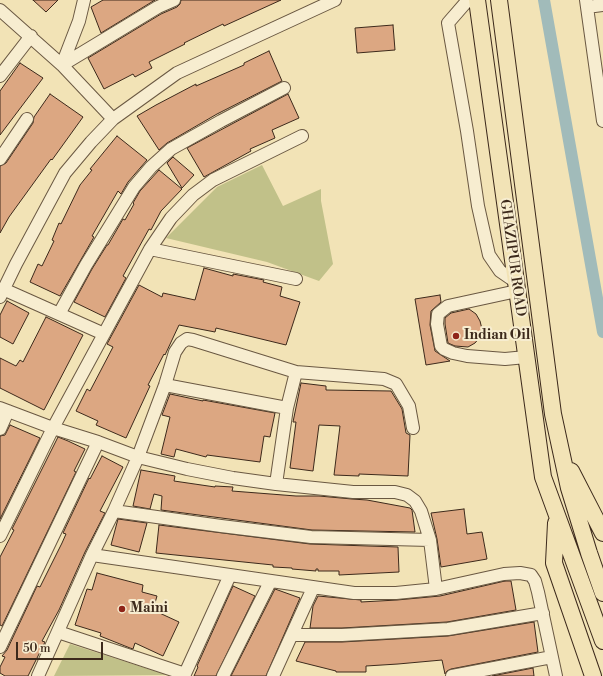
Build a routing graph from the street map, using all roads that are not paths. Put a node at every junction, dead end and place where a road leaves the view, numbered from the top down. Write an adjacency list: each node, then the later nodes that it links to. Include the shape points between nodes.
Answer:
1 (84, 0): 11 (street)
2 (174, 0): 11 (street)
3 (334, 0): 15 (street, via 177,73)
4 (468, 0): 21 (street, via 448,24 478,206 489,254 500,271)
5 (477, 0): 21 (main road, GHAZIPUR ROAD)
6 (499, 0): 34 (main road, GHAZIPUR ROAD, via 553,414)
7 (586, 4): 8 (street); 16 (street)
8 (603, 5)
9 (0, 10): 10 (street)
10 (31, 36): 11 (street); 12 (street)
11 (62, 65): 15 (street)
12 (0, 76)
13 (284, 88): 23 (street, via 171,149 150,167 134,187)
14 (27, 119): 18 (street)
15 (113, 119): 22 (street, via 65,173 40,216)
16 (603, 121)
17 (302, 136): 19 (street, via 213,180 193,195 171,218)
18 (0, 158)
19 (150, 249): 20 (street); 24 (street)
20 (296, 279)
21 (516, 286): 25 (main road, GHAZIPUR ROAD); 25 (street, via 448,306 438,314 437,324 441,346 454,353 467,356)
22 (2, 293): 23 (street)
23 (59, 314): 24 (street)
24 (104, 334): 30 (street)
25 (526, 357): 38 (main road, GHAZIPUR ROAD, via 543,477)
26 (296, 372): 27 (street, via 187,340 181,343 175,352); 28 (street); 31 (street, via 384,379 396,384 409,406)
27 (165, 385): 28 (street); 35 (street)
28 (287, 408): 36 (street)
29 (4, 409): 30 (street); 32 (street)
30 (53, 428): 33 (street); 40 (street)
31 (413, 428)
32 (0, 429)
33 (98, 442): 35 (street); 52 (street)
34 (562, 454): 39 (main road); 47 (main road, GHAZIPUR ROAD, via 569,488)
35 (138, 457): 36 (street, via 233,478); 37 (street)
36 (276, 484): 41 (street, via 408,495 421,512)
37 (114, 511): 41 (street, via 311,537); 42 (street)
38 (556, 513): 51 (main road, GHAZIPUR ROAD); 60 (main road, via 554,563)
39 (603, 533)
40 (0, 536)
41 (430, 540): 46 (street)
42 (92, 555): 43 (street); 49 (street)
43 (230, 575): 44 (street); 54 (street)
44 (270, 582): 45 (street); 56 (street)
45 (313, 588): 46 (street, via 382,594); 50 (street)
46 (436, 589): 48 (street, via 504,574 531,575 535,581)
47 (603, 593)
48 (543, 613): 50 (street, via 448,629); 53 (street)
49 (58, 632): 54 (street); 55 (street)
50 (292, 635): 57 (street)
51 (603, 641)
52 (0, 647)
53 (552, 657): 58 (street); 59 (street)
54 (184, 675)
55 (38, 676)
56 (223, 676)
57 (273, 676)
58 (452, 676)
59 (556, 676)
60 (593, 676)

